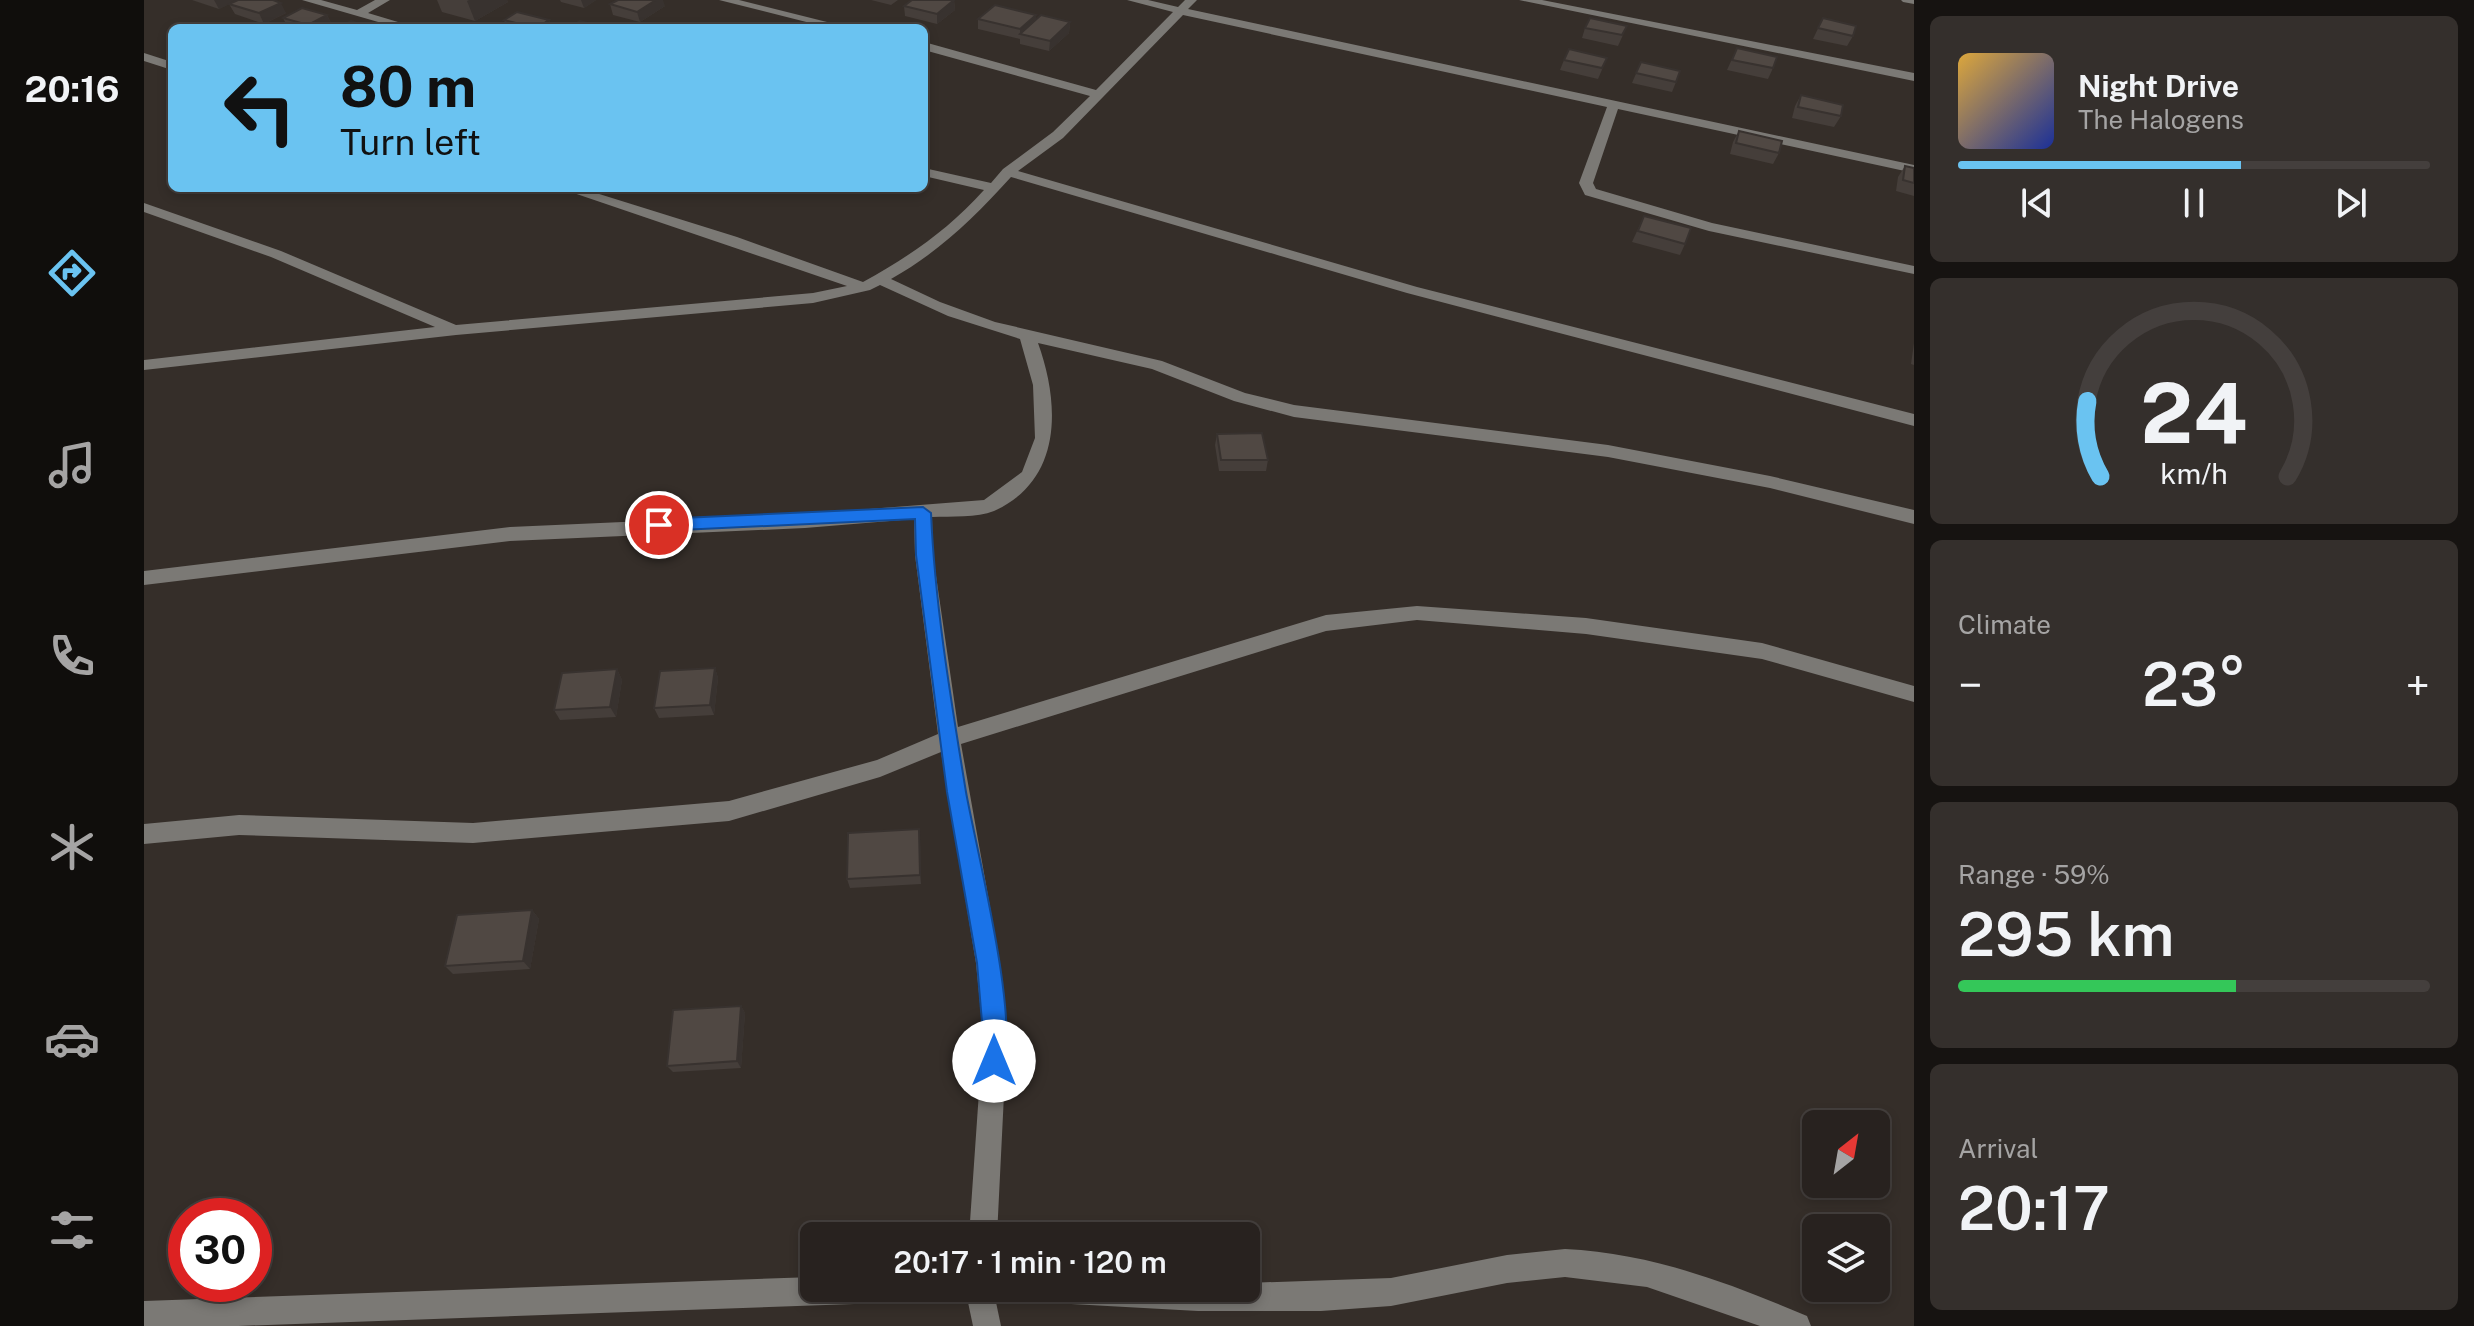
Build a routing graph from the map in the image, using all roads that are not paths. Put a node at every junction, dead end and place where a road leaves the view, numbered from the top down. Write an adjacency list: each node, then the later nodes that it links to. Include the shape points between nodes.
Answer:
1 (308, 0): 9 (street)
2 (384, 0): 9 (street)
3 (725, 0): 11 (street)
4 (1133, 0): 8 (street)
5 (1525, 0): 15 (street)
6 (1907, 0): 7 (street)
7 (1914, 1)
8 (1187, 6): 16 (street); 17 (street)
9 (359, 13): 10 (street)
10 (398, 24)
11 (828, 24)
12 (928, 47): 16 (street)
13 (144, 57): 14 (street)
14 (168, 65)
15 (1914, 77)
16 (1097, 94): 19 (street, via 1058,135)
17 (1614, 104): 18 (street); 24 (street, via 1586,183 1590,192 1709,227)
18 (1914, 169)
19 (1008, 172): 21 (street); 30 (street, via 1383,282)
20 (928, 173): 21 (street)
21 (994, 188): 25 (street, via 962,223)
22 (579, 192): 26 (street)
23 (144, 207): 27 (street, via 276,254)
24 (1914, 270)
25 (882, 280): 26 (street); 28 (street, via 989,328)
26 (865, 287): 27 (street, via 813,298)
27 (456, 330): 29 (street)
28 (1027, 336): 31 (street, via 1043,383 1042,431 1032,470 1014,490 988,506); 32 (street, via 1156,365 1294,411 1608,451)
29 (144, 365)
30 (1914, 420)
31 (923, 513): 33 (street, via 510,534); 35 (street, via 924,555)
32 (1914, 517)
33 (144, 578)
34 (1914, 694): 35 (street, via 1762,651 1586,626 1417,613 1326,623)
35 (952, 738): 36 (street, via 880,768 729,811 473,833 239,825); 37 (street, via 995,1034)
36 (144, 834)
37 (984, 1222)
38 (800, 1294): 42 (street)
39 (1260, 1297): 44 (street, via 1364,1295 1518,1267 1594,1263 1698,1288)
40 (982, 1302): 43 (street)
41 (154, 1318): 42 (street)
42 (337, 1318)
43 (987, 1326)
44 (1797, 1326)

